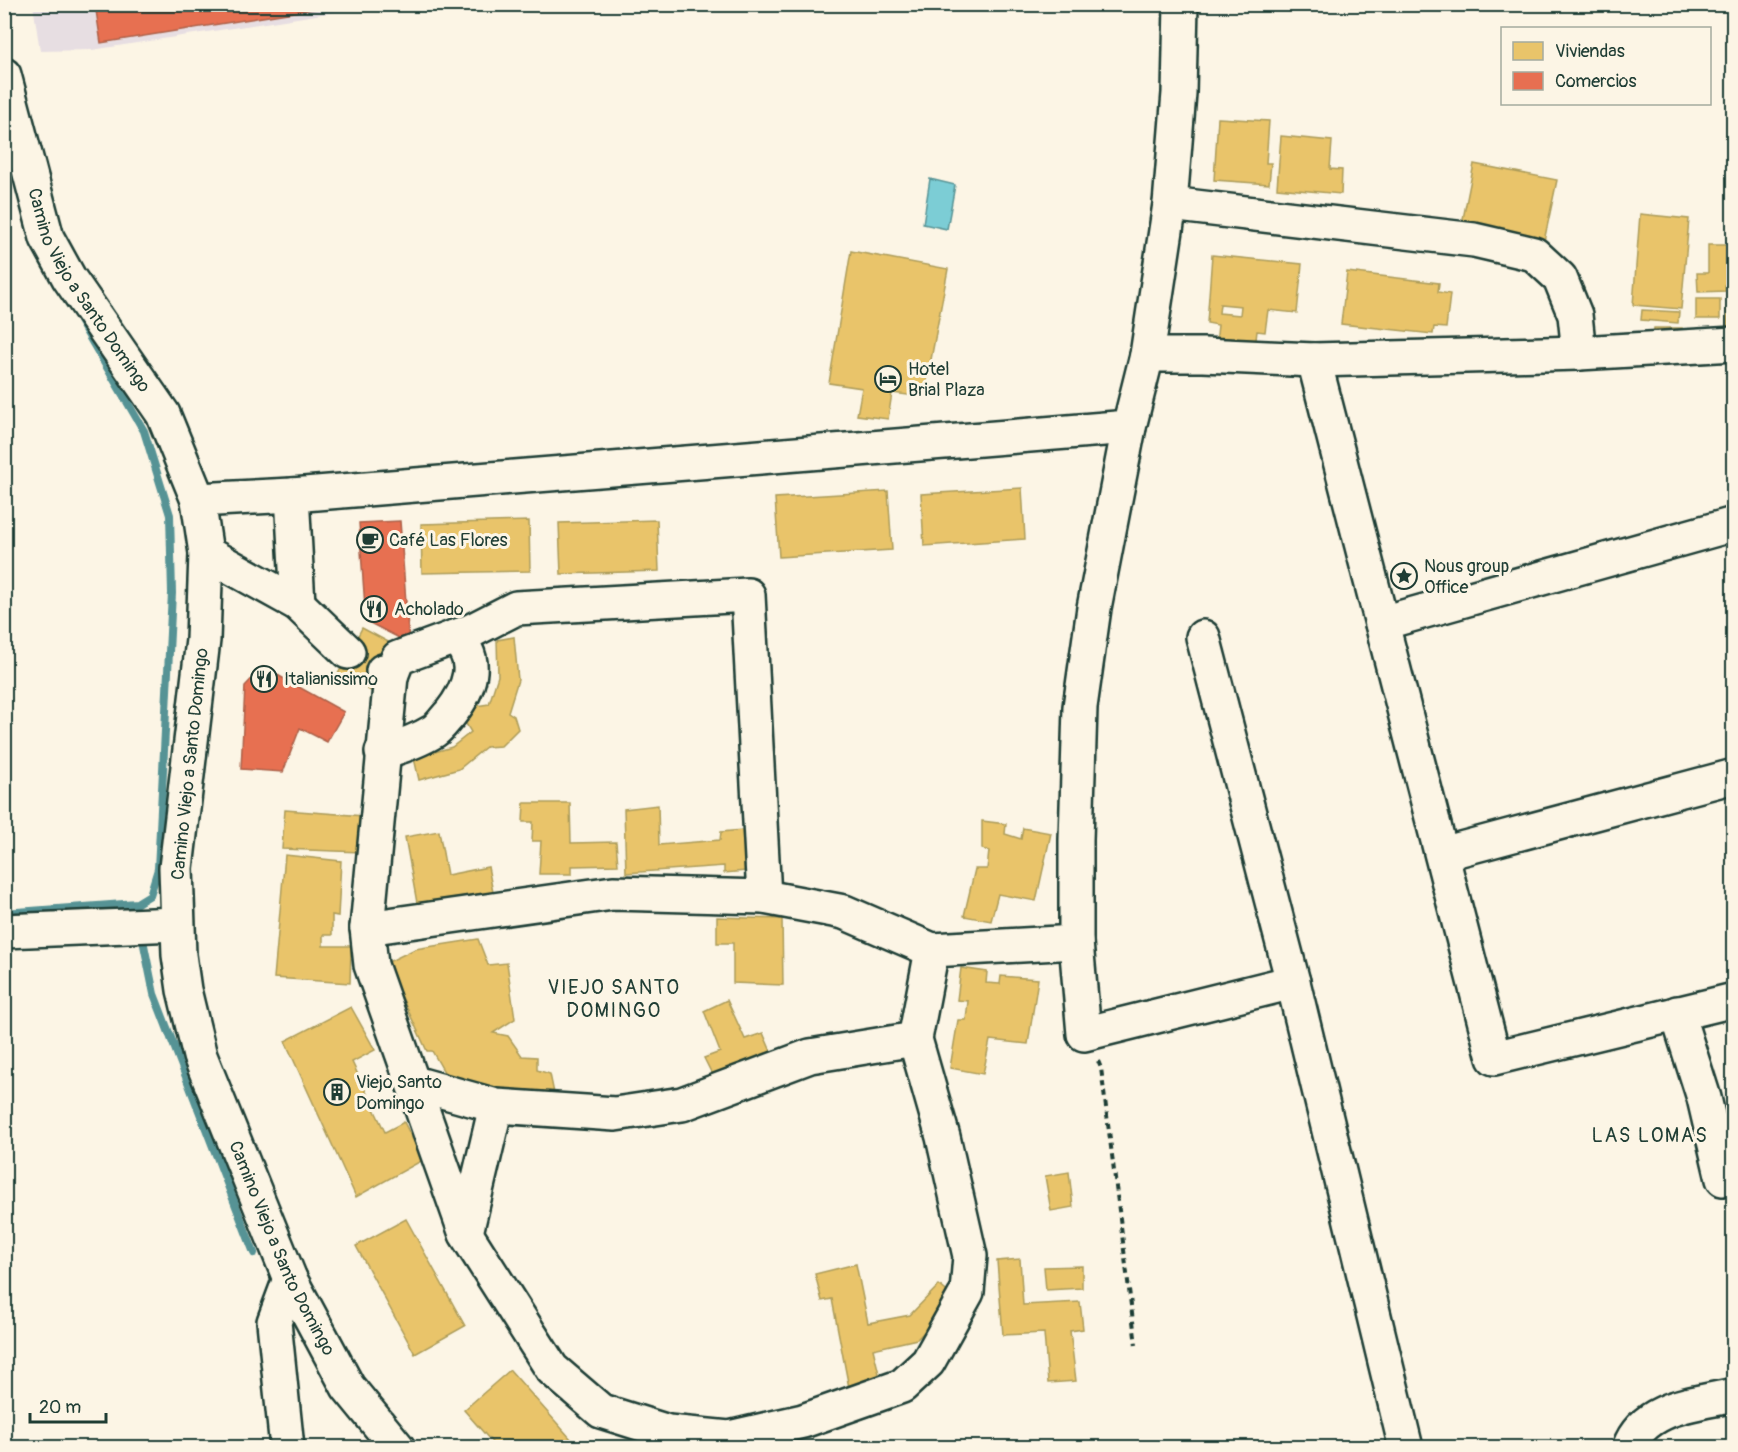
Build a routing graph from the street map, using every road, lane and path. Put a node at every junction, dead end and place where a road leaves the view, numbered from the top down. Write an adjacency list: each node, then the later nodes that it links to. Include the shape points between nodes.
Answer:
1 (1181, 4): 4 (street)
2 (4, 75): 3 (street, Camino Viejo a Santo Domingo)
3 (15, 157): 11 (street, Camino Viejo a Santo Domingo, via 47,238 69,278 163,414)
4 (1170, 204): 6 (street, via 1474,240 1534,254 1560,278 1575,315); 7 (street)
5 (1734, 344): 6 (street)
6 (1579, 353): 8 (street)
7 (1147, 355): 8 (street); 9 (street)
8 (1314, 360): 15 (street)
9 (1129, 427): 10 (street); 26 (street, via 1094,608 1080,707)
10 (292, 495): 11 (street); 14 (street)
11 (198, 500): 13 (street, Camino Viejo a Santo Domingo)
12 (1734, 524): 15 (street)
13 (206, 553): 14 (street); 23 (street, Camino Viejo a Santo Domingo, via 203,640 176,868)
14 (298, 604): 18 (street)
15 (1382, 623): 21 (street)
16 (454, 637): 19 (street, via 398,658 387,674); 19 (street, via 464,645 472,671 462,698 436,730); 22 (street, via 516,608 748,595)
17 (1203, 638): 28 (street)
18 (348, 652)
19 (382, 752): 24 (street)
20 (1734, 776): 21 (street)
21 (1442, 854): 30 (street, via 1494,1058)
22 (764, 897): 24 (street, via 613,893); 27 (street, via 844,912)
23 (177, 924): 25 (street); 37 (street, Camino Viejo a Santo Domingo, via 184,990 200,1056)
24 (368, 928): 33 (street, via 370,965)
25 (4, 931)
26 (1076, 942): 27 (street); 31 (street)
27 (932, 950): 32 (street)
28 (1293, 982): 31 (street); 42 (street)
29 (1734, 1000): 30 (street)
30 (1677, 1014): 35 (street)
31 (1084, 1034): 38 (path, via 1101,1068)
32 (915, 1039): 34 (street, via 810,1056 682,1104 615,1114); 36 (street, via 943,1137 970,1256 967,1292 928,1362 902,1386 802,1420 729,1438 668,1432 601,1412 552,1369)
33 (414, 1083): 34 (street); 36 (street)
34 (496, 1106): 36 (street)
35 (1724, 1179)
36 (466, 1234)
37 (290, 1280): 40 (street, via 274,1322); 41 (street, Camino Viejo a Santo Domingo, via 348,1388)
38 (1136, 1344)
39 (1734, 1395): 43 (street, via 1659,1413 1635,1432)
40 (287, 1448)
41 (398, 1448)
42 (1406, 1448)
43 (1629, 1448)

